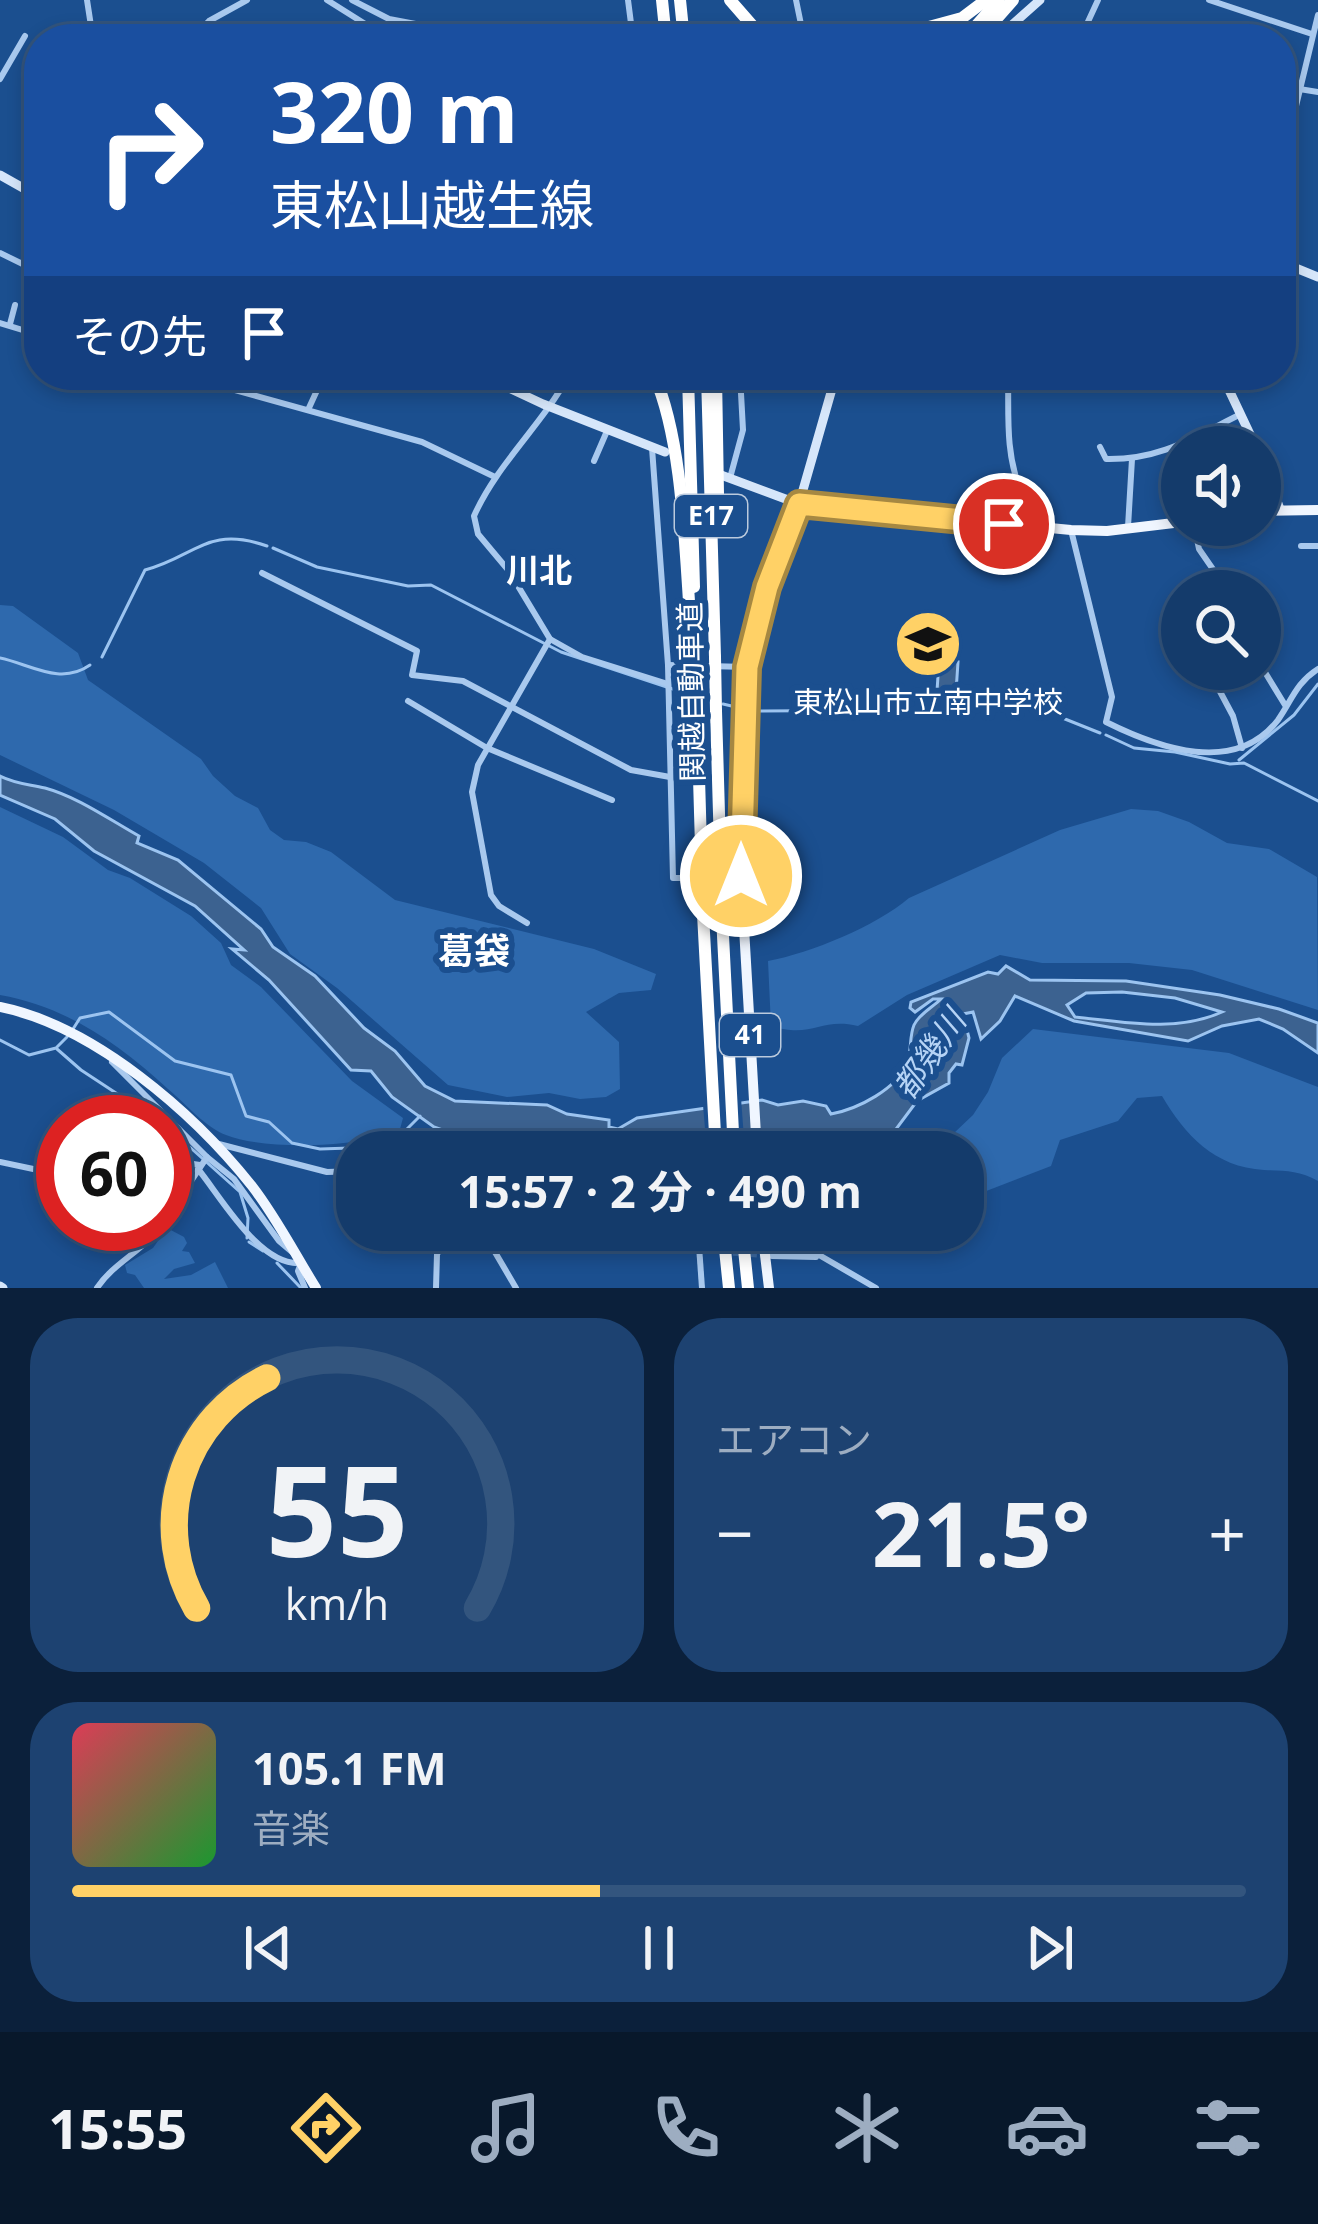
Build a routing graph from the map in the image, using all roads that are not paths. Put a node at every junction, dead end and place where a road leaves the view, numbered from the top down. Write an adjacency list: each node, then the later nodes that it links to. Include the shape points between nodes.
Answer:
1 (247, 0): 11 (street)
2 (327, 0): 12 (street)
3 (352, 0): 13 (street)
4 (730, 0): 14 (highway)
5 (983, 0): 15 (highway)
6 (999, 0): 16 (highway)
7 (1013, 0): 17 (highway)
8 (1040, 0): 18 (street)
9 (1209, 0): 19 (street)
10 (1318, 15): 21 (street)
11 (206, 24)
12 (365, 24)
13 (411, 24)
14 (751, 24)
15 (939, 24)
16 (978, 24)
17 (986, 24)
18 (1013, 24)
19 (1282, 24)
20 (1296, 29): 21 (street)
21 (1312, 34): 25 (street)
22 (24, 39): 23 (street)
23 (0, 80)
24 (1296, 88): 25 (street)
25 (1299, 88): 26 (street); 27 (street)
26 (1318, 92)
27 (1296, 101)
28 (15, 305): 29 (street)
29 (5, 324)
30 (235, 390): 43 (street)
31 (317, 390): 43 (street)
32 (513, 390): 42 (street)
33 (561, 390): 42 (street)
34 (660, 390): 66 (highway, via 675,455)
35 (688, 390): 66 (highway, 関越自動車道 / E17)
36 (707, 390): 63 (highway, 関越自動車道 / E17)
37 (717, 390): 63 (highway)
38 (741, 390): 52 (street, via 743,430)
39 (832, 390): 54 (street)
40 (1009, 390): 58 (street, via 1021,492 1042,512)
41 (1229, 390): 44 (street)
42 (551, 408): 46 (street); 53 (street)
43 (308, 410): 53 (street, via 422,442)
44 (1241, 414): 45 (street); 50 (street)
45 (1247, 426)
46 (608, 430): 48 (street); 51 (street)
47 (1100, 447): 50 (street, via 1106,458)
48 (652, 448): 49 (street); 67 (street)
49 (665, 452)
50 (1132, 459): 59 (street)
51 (594, 461)
52 (725, 476): 54 (street)
53 (495, 477): 65 (street, via 476,509 476,530)
54 (799, 504): 58 (main road); 69 (main road, 41, via 767,587)
55 (1281, 509): 56 (main road)
56 (1318, 510)
57 (1161, 525): 59 (main road)
58 (1045, 527): 60 (main road)
59 (1128, 529): 60 (main road)
60 (1071, 530): 77 (street, via 1112,697 1106,722 1148,743 1220,754)
61 (1301, 546): 62 (street)
62 (1318, 546)
63 (713, 566): 87 (highway, 関越自動車道 / E17, bridge)
64 (262, 573): 75 (street, via 417,651 412,675 463,681)
65 (548, 643): 70 (street); 75 (street)
66 (694, 654): 86 (highway, 関越自動車道 / E17, bridge)
67 (668, 665): 69 (street); 70 (street)
68 (1318, 669): 74 (street)
69 (747, 672): 88 (main road, 41, via 742,917)
70 (668, 688): 78 (street)
71 (1219, 690): 77 (street)
72 (1276, 690): 74 (street)
73 (408, 701): 76 (street)
74 (1285, 705): 77 (street)
75 (511, 707): 76 (street); 78 (street, via 631,770)
76 (487, 748): 79 (street); 83 (street, via 472,792 490,895)
77 (1242, 748)
78 (670, 777): 80 (street, via 673,878)
79 (612, 800)
80 (684, 878)
81 (749, 886): 82 (street)
82 (761, 887)
83 (527, 923)
84 (0, 1007): 85 (main road)
85 (109, 1053): 89 (main road); 90 (street, via 132,1086)
86 (715, 1131)
87 (733, 1131)
88 (756, 1131)
89 (212, 1142): 95 (street); 107 (main road, via 253,1187)
90 (207, 1156): 93 (street); 107 (street)
91 (0, 1162): 94 (street)
92 (192, 1166): 93 (street)
93 (199, 1167): 96 (street); 107 (street, via 251,1238 282,1261)
94 (36, 1170)
95 (336, 1172)
96 (192, 1178)
97 (136, 1251): 108 (street)
98 (439, 1251): 111 (street)
99 (494, 1251): 112 (street)
100 (699, 1251): 113 (street)
101 (725, 1251): 114 (highway)
102 (744, 1251): 115 (highway)
103 (765, 1251): 116 (main road)
104 (806, 1251): 106 (street)
105 (772, 1256): 106 (street)
106 (822, 1257): 117 (street)
107 (298, 1259): 109 (street); 110 (main road)
108 (97, 1288)
109 (305, 1288)
110 (316, 1288)
111 (436, 1288)
112 (516, 1288)
113 (702, 1288)
114 (729, 1288)
115 (748, 1288)
116 (769, 1288)
117 (876, 1288)

